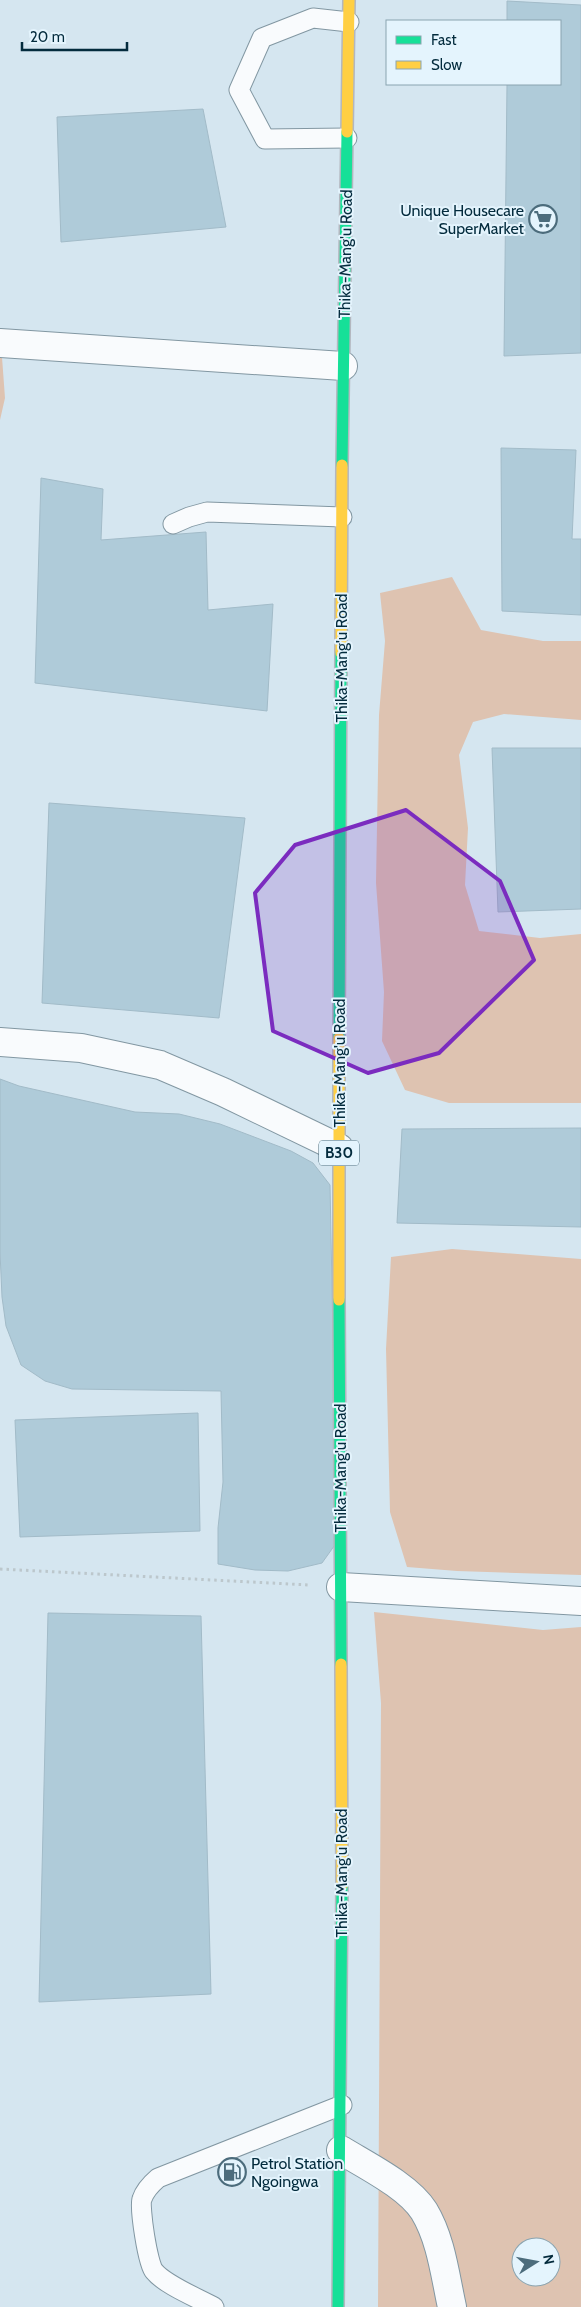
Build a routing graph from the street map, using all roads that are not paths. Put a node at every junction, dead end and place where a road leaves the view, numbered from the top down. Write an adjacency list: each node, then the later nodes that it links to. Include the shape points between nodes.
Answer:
1 (349, 0): 2 (highway, Thika-Mang'u Road / B30)
2 (349, 22): 3 (highway, Thika-Mang'u Road / B30); 3 (lane, via 313,18 262,38 240,90 266,139)
3 (347, 138): 5 (highway, Thika-Mang'u Road / B30)
4 (0, 343): 5 (street)
5 (343, 366): 6 (highway, Thika-Mang'u Road / B30)
6 (342, 517): 7 (lane, via 207,512); 9 (highway, Thika-Mang'u Road / B30)
7 (174, 524)
8 (0, 1042): 9 (street, via 81,1048 160,1065)
9 (338, 1148): 10 (highway, Thika-Mang'u Road / B30)
10 (341, 1587): 11 (street); 12 (highway, Thika-Mang'u Road / B30)
11 (581, 1601)
12 (342, 2105): 13 (highway, Thika-Mang'u Road / B30); 14 (lane, via 158,2178 146,2188 141,2201 153,2271)
13 (342, 2150): 15 (highway, Thika-Mang'u Road / B30); 16 (street, via 404,2190 424,2210 437,2240)
14 (214, 2307)
15 (338, 2307)
16 (452, 2307)

